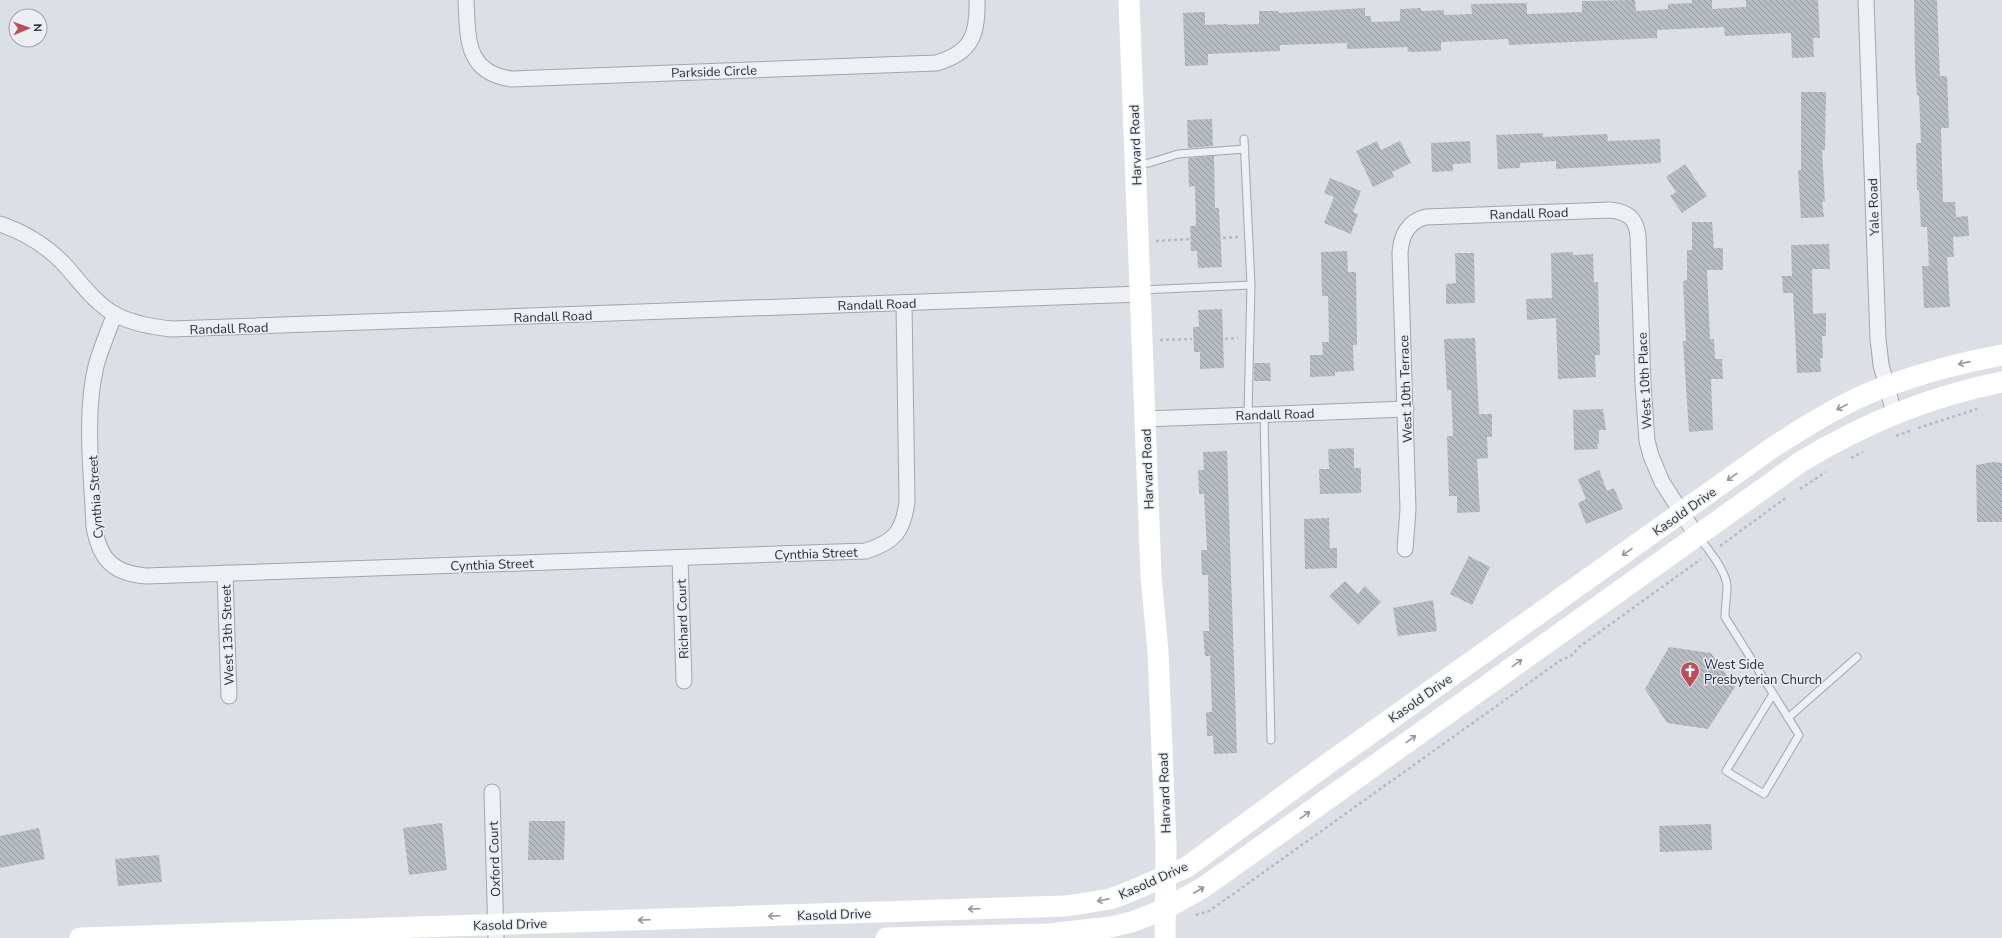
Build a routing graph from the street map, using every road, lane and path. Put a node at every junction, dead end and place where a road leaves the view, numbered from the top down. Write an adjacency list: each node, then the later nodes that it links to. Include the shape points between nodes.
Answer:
1 (466, 0): 2 (street, Parkside Circle, via 468,42 472,54 484,69 492,74 512,79 936,63 959,54 971,40 977,21)
2 (977, 0)
3 (1129, 0): 7 (main road, Harvard Road)
4 (1866, 0): 21 (street, Yale Road, via 1878,339)
5 (1244, 139): 6 (lane)
6 (1245, 149): 7 (lane, via 1189,152); 13 (lane)
7 (1136, 164): 12 (main road, Harvard Road)
8 (1631, 216): 10 (street, Randall Road, via 1618,211 1602,210 1426,217 1416,220); 32 (street, West 10th Place, via 1636,224 1638,236 1647,440 1656,470)
9 (0, 224): 16 (street, Randall Road, via 34,239 51,252 96,300)
10 (1406, 230): 23 (street, West 10th Terrace, via 1400,244 1400,253)
11 (1190, 239): 12 (path)
12 (1139, 242): 14 (main road, Harvard Road)
13 (1251, 285): 14 (lane); 26 (lane)
14 (1141, 292): 15 (street, Randall Road); 18 (main road, Harvard Road)
15 (904, 303): 16 (street, Randall Road, via 205,329 152,326 131,322); 36 (street, Cynthia Street, via 907,502 900,530 880,547 866,551)
16 (115, 314): 37 (street, Cynthia Street, via 96,366 91,400 94,527 97,543 103,556 115,568 129,574 146,576)
17 (1192, 339): 18 (path)
18 (1142, 341): 27 (main road, Harvard Road)
19 (2002, 355): 21 (main road, Kasold Drive, one-way to 21, via 1938,369)
20 (2002, 382): 24 (main road, Kasold Drive, via 1940,396)
21 (1886, 386): 24 (street, Yale Road); 32 (main road, Kasold Drive, one-way to 32, via 1806,426)
22 (1983, 407): 28 (path)
23 (1406, 409): 25 (street, Randall Road); 34 (street, West 10th Terrace, via 1408,509)
24 (1894, 413): 33 (main road, Kasold Drive, via 1839,438)
25 (1264, 414): 26 (street, Randall Road); 43 (lane)
26 (1248, 415): 27 (street, Randall Road)
27 (1145, 419): 45 (main road, Harvard Road, via 1158,652)
28 (1895, 437)
29 (1868, 449): 30 (path)
30 (1849, 459)
31 (1829, 469): 35 (path)
32 (1682, 513): 33 (street, West 10th Place); 45 (main road, Kasold Drive, one-way to 45, via 1319,770 1187,867)
33 (1696, 535): 35 (lane); 46 (main road, Kasold Drive, one-way to 33, via 1204,887)
34 (1405, 549)
35 (1711, 552): 40 (lane, via 1727,584 1725,617); 47 (path, via 1579,647 1571,656 1554,665 1209,911)
36 (680, 558): 37 (street, Cynthia Street); 39 (street, Richard Court)
37 (225, 573): 41 (street, West 13th Street)
38 (1857, 657): 42 (lane)
39 (684, 681)
40 (1773, 694): 42 (lane); 42 (lane, via 1726,771 1764,794 1799,735)
41 (229, 696)
42 (1788, 718)
43 (1271, 740)
44 (492, 792): 48 (street, Oxford Court)
45 (1166, 877): 46 (main road, Harvard Road); 48 (main road, Kasold Drive, one-way to 48, via 1110,899 1066,906)
46 (1166, 909): 50 (main road, Kasold Drive, via 1132,922 1079,931); 51 (main road, Harvard Road)
47 (1190, 916)
48 (496, 932): 49 (main road, Kasold Drive)
49 (80, 938)
50 (886, 938)
51 (1165, 938)

